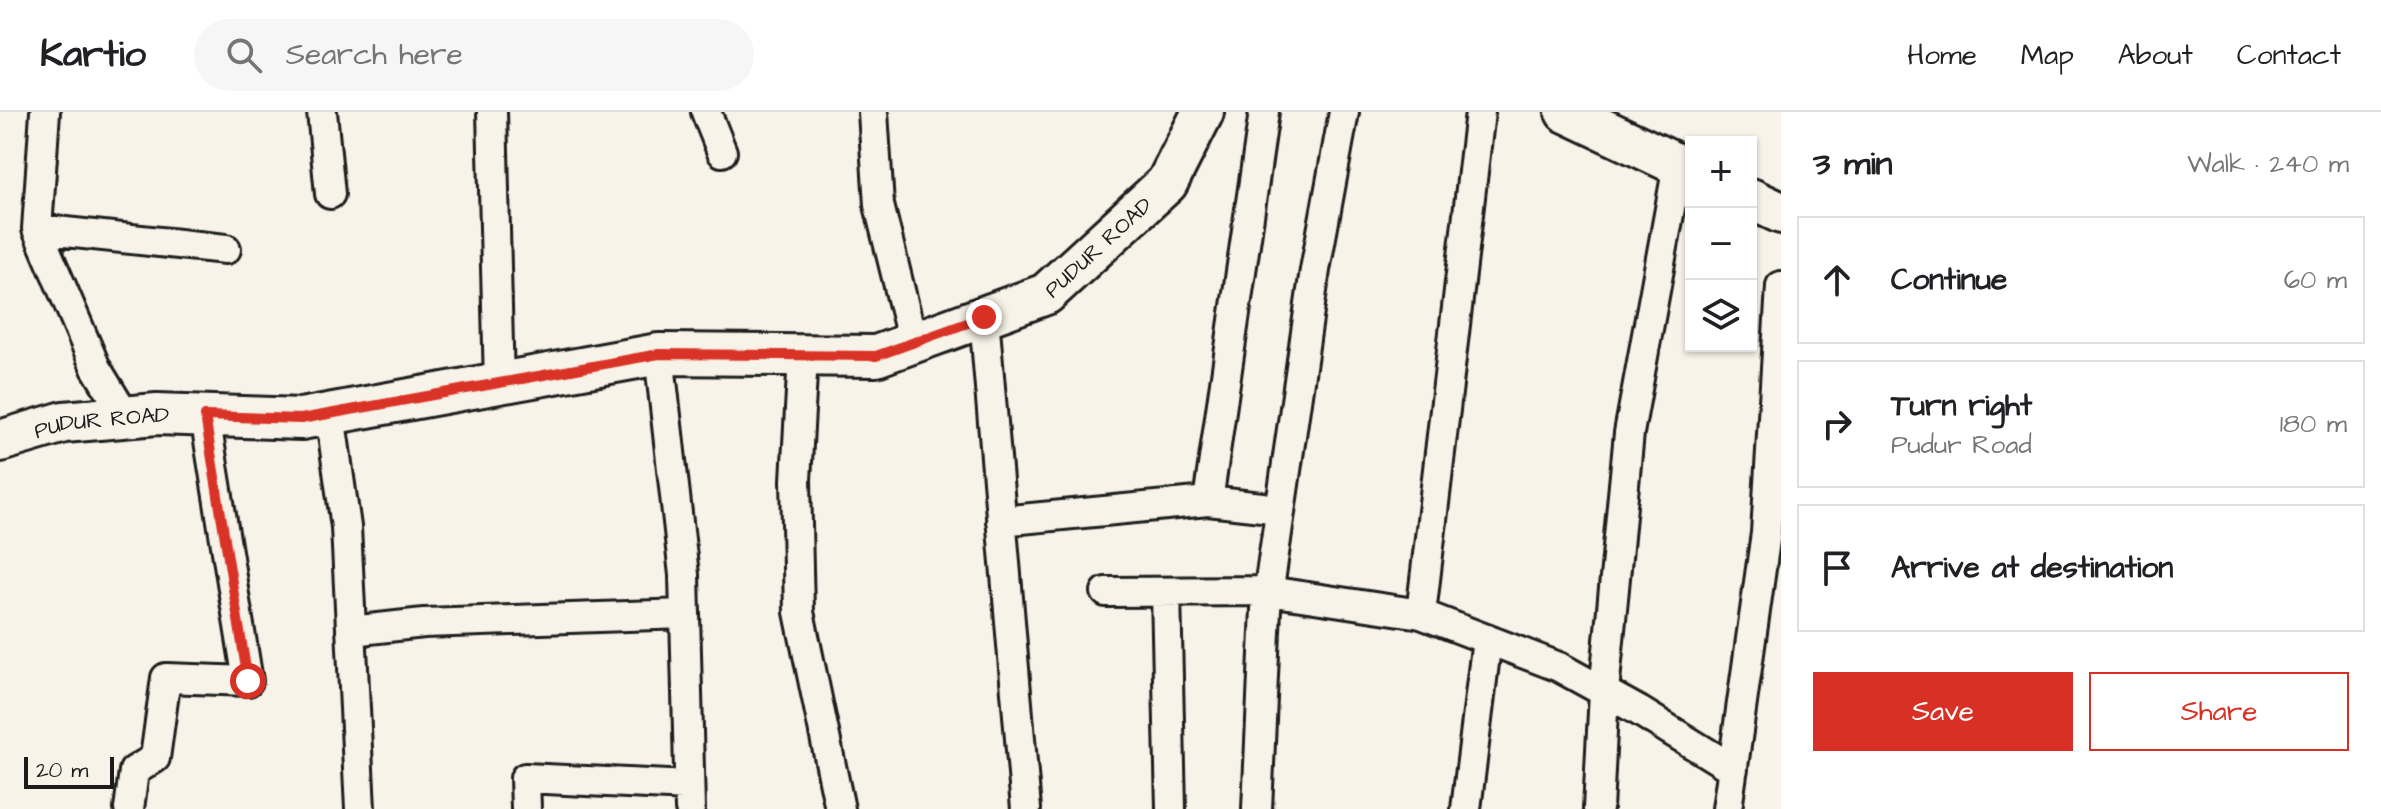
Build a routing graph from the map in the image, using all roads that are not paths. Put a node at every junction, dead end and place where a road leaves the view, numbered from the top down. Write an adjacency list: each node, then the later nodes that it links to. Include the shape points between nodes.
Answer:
1 (45, 112): 16 (street)
2 (322, 112): 13 (street)
3 (492, 112): 23 (street)
4 (706, 112): 11 (street)
5 (873, 112): 20 (street, via 879,205)
6 (1203, 112): 19 (street, PUDUR ROAD, via 1167,183 1046,294)
7 (1264, 112): 28 (street)
8 (1344, 112): 29 (street)
9 (1480, 112): 35 (street)
10 (1566, 112): 12 (street)
11 (722, 152)
12 (1685, 168): 38 (street, via 1629,433)
13 (330, 194)
14 (1757, 202): 15 (street)
15 (1781, 213)
16 (37, 229): 17 (street); 26 (street, via 96,368)
17 (226, 249)
18 (1781, 286): 39 (street, via 1766,533)
19 (984, 317): 20 (street, PUDUR ROAD); 30 (street)
20 (913, 343): 22 (street, PUDUR ROAD, via 876,356)
21 (659, 354): 22 (street, PUDUR ROAD); 23 (street, PUDUR ROAD); 34 (street)
22 (803, 356): 44 (street, via 796,480 799,612)
23 (499, 384): 24 (street, PUDUR ROAD)
24 (330, 414): 25 (street, PUDUR ROAD, via 301,419); 36 (street, via 346,527)
25 (205, 416): 26 (street, PUDUR ROAD); 41 (street, via 248,681 166,678 155,758 134,771)
26 (126, 417): 27 (street, PUDUR ROAD, via 64,422)
27 (0, 441)
28 (1208, 501): 29 (street); 30 (street)
29 (1280, 509): 31 (street)
30 (1001, 521): 45 (street)
31 (1268, 591): 33 (street); 35 (street); 47 (street)
32 (1106, 592): 33 (street)
33 (1166, 592): 46 (street)
34 (685, 614): 36 (street, via 424,623); 40 (street)
35 (1421, 614): 37 (street)
36 (351, 631): 42 (street)
37 (1487, 639): 38 (street, via 1559,667); 48 (street)
38 (1604, 692): 39 (street); 49 (street)
39 (1733, 769): 50 (street)
40 (689, 798): 43 (street, via 525,778)
41 (129, 809)
42 (360, 809)
43 (526, 809)
44 (840, 809)
45 (1026, 809)
46 (1171, 809)
47 (1257, 809)
48 (1466, 809)
49 (1598, 809)
50 (1727, 809)

